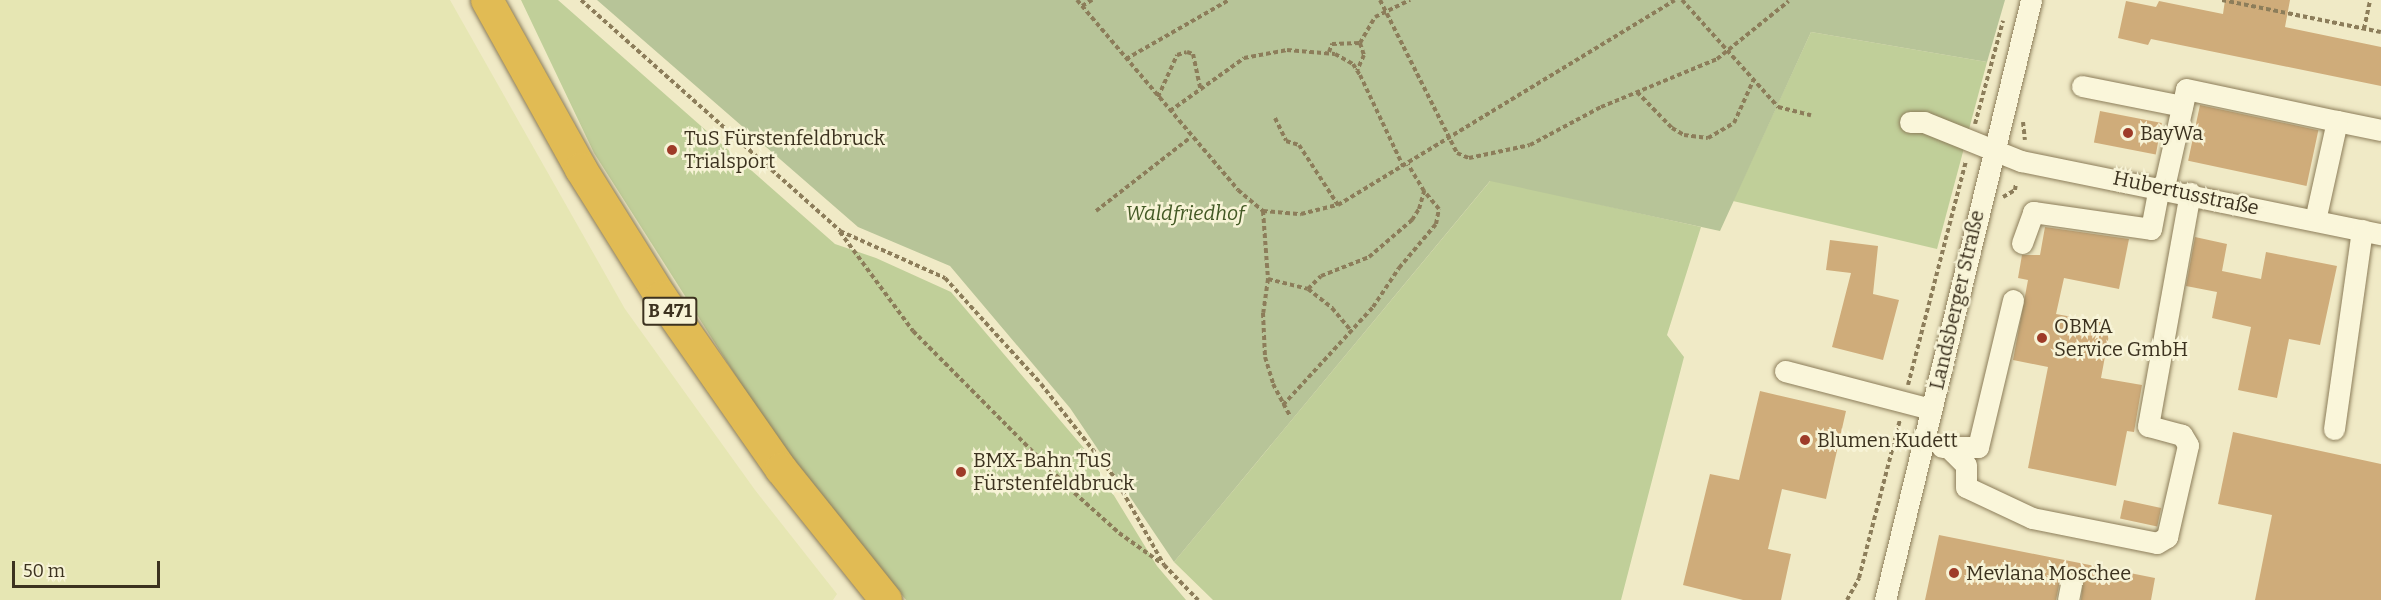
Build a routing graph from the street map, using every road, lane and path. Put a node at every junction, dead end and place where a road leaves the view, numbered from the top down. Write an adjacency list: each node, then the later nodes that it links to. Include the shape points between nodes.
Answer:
1 (487, 0): 68 (highway, B 471, via 581,169 661,297 782,469)
2 (581, 0): 53 (path)
3 (1077, 0): 15 (path)
4 (1092, 0): 15 (path)
5 (1229, 0): 23 (path)
6 (1380, 0): 16 (path)
7 (1410, 0): 16 (path)
8 (1675, 0): 39 (path)
9 (1682, 0): 21 (path)
10 (2031, 0): 42 (street, Landsberger Straße)
11 (2222, 0): 14 (path)
12 (2370, 0): 18 (path)
13 (1789, 1): 21 (path)
14 (2247, 3): 18 (path)
15 (1082, 6): 23 (path)
16 (1385, 10): 20 (path, via 1371,21); 39 (path)
17 (2006, 10): 41 (path)
18 (2364, 29): 19 (path)
19 (2381, 32)
20 (1360, 43): 22 (path, via 1332,44); 24 (path, via 1364,55)
21 (1728, 52): 25 (path); 28 (path, via 1683,76)
22 (1329, 53): 24 (path, via 1344,58); 27 (path, via 1287,50 1257,54 1229,66)
23 (1126, 59): 29 (path)
24 (1357, 71): 43 (path)
25 (1753, 81): 28 (path, via 1734,123 1708,138 1684,135 1672,128); 32 (path, via 1778,107)
26 (2082, 86): 30 (street)
27 (1200, 88): 29 (path, via 1193,54 1186,52 1177,55); 31 (path)
28 (1637, 92): 39 (path, via 1530,145 1469,158 1457,153)
29 (1158, 97): 31 (path)
30 (2182, 106): 34 (street, via 2186,89); 45 (street)
31 (1170, 111): 38 (path)
32 (1811, 115)
33 (1275, 118): 49 (path, via 1286,141 1299,145)
34 (2337, 121): 36 (street); 52 (street)
35 (1910, 123): 41 (street, Hubertusstraße, via 1924,122)
36 (2381, 130)
37 (2026, 133): 40 (path)
38 (1191, 137): 50 (path); 51 (path)
39 (1450, 138): 43 (path)
40 (2025, 140)
41 (1971, 141): 42 (street, Hubertusstraße)
42 (1994, 148): 45 (street, Hubertusstraße, via 2020,161); 62 (street, Landsberger Straße)
43 (1406, 165): 47 (path); 49 (path)
44 (2016, 183): 46 (path)
45 (2161, 187): 48 (street, Hubertusstraße); 55 (street, via 2151,229 2033,212)
46 (2015, 190)
47 (1424, 191): 57 (path, via 1412,220 1369,257 1321,276); 59 (path, via 1439,209 1436,224)
48 (2190, 193): 52 (street, Hubertusstraße); 66 (street, via 2148,426 2182,435 2188,445 2167,537 2157,543 2032,518 1966,487 1966,465)
49 (1338, 205): 51 (path, via 1314,213)
50 (1096, 211)
51 (1263, 212): 56 (path)
52 (2315, 220): 54 (street, Hubertusstraße)
53 (840, 231): 67 (path, via 913,331 1069,488 1119,533); 67 (path, via 945,278 1041,384 1114,478)
54 (2372, 232): 64 (street)
55 (2022, 243)
56 (1268, 279): 57 (path); 61 (path, via 1263,313 1265,357)
57 (1308, 289): 59 (path, via 1332,308)
58 (2013, 300): 66 (street, via 1978,447)
59 (1351, 331): 61 (path)
60 (1785, 371): 62 (street)
61 (1283, 405): 63 (path)
62 (1931, 410): 65 (street, Landsberger Straße)
63 (1290, 416)
64 (2334, 429)
65 (1923, 442): 66 (street); 70 (street, Landsberger Straße)
66 (1951, 450)
67 (1164, 565): 69 (path)
68 (886, 600)
69 (1198, 600)
70 (1885, 600)

